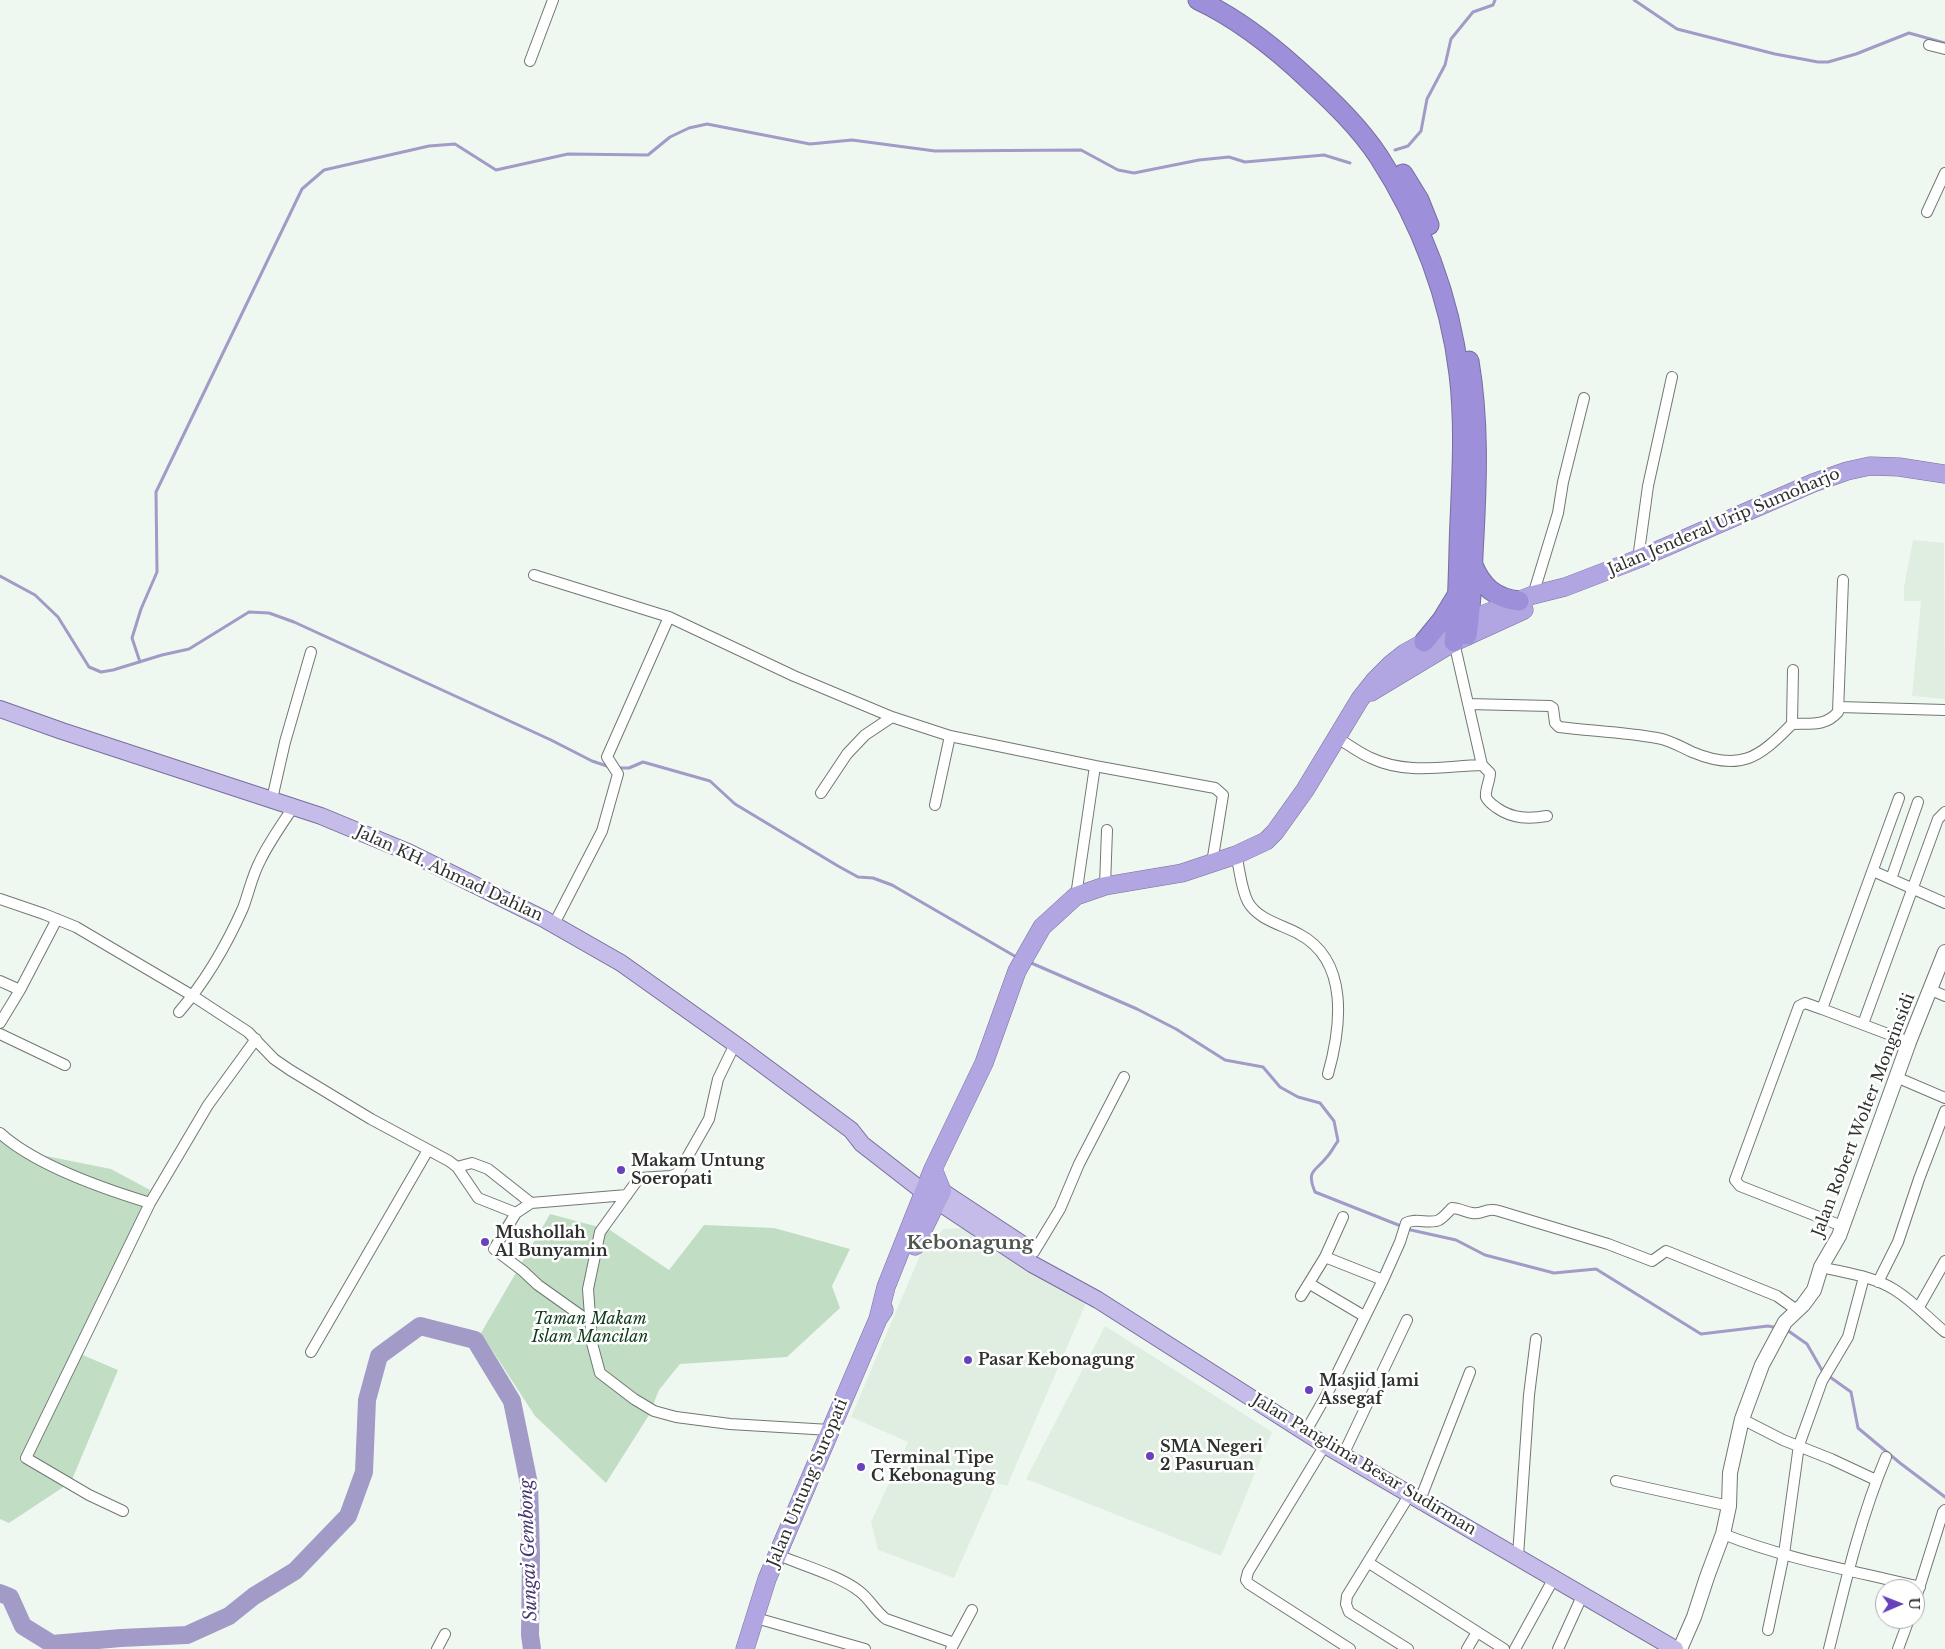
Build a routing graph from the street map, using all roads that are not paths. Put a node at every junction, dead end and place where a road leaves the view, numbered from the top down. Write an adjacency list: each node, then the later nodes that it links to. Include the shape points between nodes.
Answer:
1 (553, 0): 6 (street)
2 (1198, 0): 17 (highway, via 1257,35 1327,96 1378,156 1410,213 1431,261 1445,305 1460,375 1462,475)
3 (1222, 0): 13 (highway, via 1282,39 1328,80 1384,145 1419,200 1446,269 1465,336 1474,391 1477,463)
4 (1930, 45): 5 (street)
5 (1945, 49)
6 (530, 62)
7 (1945, 173): 8 (street)
8 (1927, 212)
9 (1672, 377): 12 (street, via 1648,486)
10 (1584, 398): 18 (street, via 1556,520)
11 (1945, 474): 12 (highway, Jalan Jenderal Urip Sumoharjo, via 1870,466 1847,471)
12 (1638, 559): 16 (highway, Jalan Jenderal Urip Sumoharjo)
13 (1473, 565): 18 (highway, via 1478,578 1496,596); 20 (highway)
14 (534, 575): 19 (street)
15 (1843, 580): 26 (street)
16 (1565, 587): 18 (highway, Jalan Jenderal Urip Sumoharjo); 20 (highway, Jalan Jenderal Urip Sumoharjo, via 1518,614)
17 (1458, 593): 20 (highway); 21 (highway)
18 (1526, 598): 20 (highway, Jalan Jenderal Urip Sumoharjo)
19 (668, 617): 29 (street, via 794,676); 54 (street, via 606,757 618,774 602,831)
20 (1462, 630): 21 (highway, Jalan Jenderal Urip Sumoharjo); 24 (highway, Jalan Jenderal Urip Sumoharjo); 25 (street)
21 (1424, 642): 24 (highway, Jalan Jenderal Urip Sumoharjo, via 1390,664)
22 (311, 652): 37 (street)
23 (1794, 670): 30 (street)
24 (1360, 698): 32 (highway, Jalan Jenderal Urip Sumoharjo)
25 (1468, 704): 30 (street, via 1550,706 1558,727 1657,738 1716,760 1739,761 1755,756 1772,745); 33 (street)
26 (1839, 706): 28 (street); 30 (street, via 1831,720 1824,723)
27 (0, 709): 37 (main road, Jalan KH. Ahmad Dahlan)
28 (1945, 710)
29 (892, 717): 31 (street); 35 (street, via 865,735 847,754)
30 (1792, 724)
31 (950, 736): 34 (street); 39 (street)
32 (1337, 738): 33 (street, via 1370,758 1402,767); 44 (highway, Jalan Jenderal Urip Sumoharjo, via 1274,832 1266,841)
33 (1482, 765): 42 (street, via 1490,773 1486,796 1492,805 1510,816)
34 (1095, 766): 45 (street, via 1219,790 1223,804); 50 (street)
35 (821, 793)
36 (1899, 798): 46 (street)
37 (272, 799): 40 (main road, Jalan KH. Ahmad Dahlan)
38 (1918, 802): 47 (street)
39 (935, 805)
40 (294, 806): 54 (main road, Jalan KH. Ahmad Dahlan, via 408,852); 59 (street, via 270,841 243,907)
41 (1945, 812): 49 (street, via 1938,819)
42 (1547, 816)
43 (1107, 830): 48 (street)
44 (1236, 855): 45 (highway, Jalan Jenderal Urip Sumoharjo); 70 (street, via 1248,902 1256,913 1301,934 1329,962 1337,991 1338,1028)
45 (1212, 863): 48 (highway, Jalan Jenderal Urip Sumoharjo)
46 (1873, 871): 47 (street); 61 (street)
47 (1891, 879): 49 (street)
48 (1105, 886): 50 (highway, Jalan Jenderal Urip Sumoharjo)
49 (1913, 888): 52 (street); 64 (street)
50 (1076, 896): 78 (highway, Jalan Jenderal Urip Sumoharjo, via 1042,927 1017,971 984,1063)
51 (0, 898): 53 (street)
52 (1945, 903)
53 (57, 919): 57 (street); 59 (street)
54 (554, 924): 68 (main road, Jalan KH. Ahmad Dahlan, via 621,963)
55 (1945, 952): 58 (main road, Jalan Robert Wolter Monginsidi)
56 (0, 981): 57 (street)
57 (20, 990): 63 (street)
58 (1931, 990): 60 (street); 67 (main road, Jalan Robert Wolter Monginsidi)
59 (193, 996): 62 (street); 66 (street)
60 (1945, 996)
61 (1822, 1009): 64 (street); 84 (street, via 1805,1003 1800,1006 1736,1180 1740,1186)
62 (179, 1012)
63 (0, 1023)
64 (1863, 1024): 67 (street)
65 (0, 1034): 69 (street)
66 (256, 1039): 76 (street, via 274,1059 290,1070); 81 (street, via 212,1098)
67 (1909, 1042): 72 (main road, Jalan Robert Wolter Monginsidi)
68 (735, 1044): 78 (main road, Jalan KH. Ahmad Dahlan); 79 (street, via 718,1079 709,1119 680,1170 671,1176 639,1178)
69 (66, 1064)
70 (1328, 1074)
71 (1124, 1077): 85 (street, via 1079,1164 1060,1209)
72 (1896, 1078): 73 (street); 84 (main road, Jalan Robert Wolter Monginsidi)
73 (1945, 1098)
74 (1945, 1111): 92 (street, via 1898,1242)
75 (0, 1133): 81 (street, via 15,1145 59,1168)
76 (428, 1150): 77 (street); 102 (street)
77 (457, 1167): 80 (street, via 472,1163 488,1169); 82 (street, via 478,1198)
78 (933, 1187): 85 (main road, Jalan Panglima Besar Sudirman); 89 (main road, Jalan Panglima Besar Sudirman, via 1032,1264); 105 (highway, Jalan Untung Suropati, via 895,1292 878,1319)
79 (627, 1195): 80 (street); 99 (street, via 600,1232 588,1288)
80 (530, 1203): 82 (street)
81 (150, 1204): 116 (street, via 26,1458)
82 (516, 1213): 99 (street, via 494,1249)
83 (1343, 1217): 86 (street)
84 (1842, 1226): 88 (main road, Jalan Robert Wolter Monginsidi)
85 (1034, 1252): 89 (main road, Jalan Panglima Besar Sudirman, via 1049,1263)
86 (1325, 1256): 91 (street); 93 (street)
87 (1945, 1261): 95 (street)
88 (1821, 1267): 90 (street); 96 (main road, Jalan Robert Wolter Monginsidi, via 1814,1290)
89 (1056, 1276): 106 (main road, Jalan Panglima Besar Sudirman)
90 (1864, 1278): 92 (street); 108 (street, via 1848,1337 1822,1381)
91 (1383, 1280): 96 (street, via 1404,1227 1411,1220 1435,1221 1452,1208 1472,1213 1490,1208 1652,1261 1666,1251 1777,1296); 97 (street)
92 (1878, 1282): 95 (street)
93 (1310, 1284): 94 (street); 97 (street)
94 (1301, 1296)
95 (1919, 1307): 100 (street)
96 (1798, 1311): 104 (main road, Jalan Robert Wolter Monginsidi, via 1782,1329 1762,1366)
97 (1364, 1316): 106 (street)
98 (1407, 1320): 109 (street)
99 (590, 1322): 105 (street, via 600,1372 654,1411 730,1424)
100 (1945, 1332)
101 (1536, 1339): 120 (street)
102 (312, 1352)
103 (1470, 1372): 113 (street)
104 (1742, 1420): 108 (street); 114 (main road, Jalan Robert Wolter Monginsidi, via 1730,1473)
105 (830, 1430): 119 (highway, Jalan Untung Suropati)
106 (1306, 1431): 107 (main road, Jalan Panglima Besar Sudirman)
107 (1325, 1445): 109 (main road, Jalan Panglima Besar Sudirman); 137 (street, via 1246,1580)
108 (1800, 1445): 111 (street); 118 (street)
109 (1343, 1455): 113 (main road, Jalan Panglima Besar Sudirman)
110 (1886, 1457): 111 (street)
111 (1876, 1480): 122 (street)
112 (1616, 1481): 114 (street)
113 (1415, 1497): 120 (main road, Jalan Panglima Besar Sudirman); 121 (street)
114 (1729, 1506): 117 (main road, Jalan Robert Wolter Monginsidi)
115 (1945, 1510): 125 (street)
116 (123, 1511)
117 (1723, 1534): 118 (street); 144 (main road, Jalan Robert Wolter Monginsidi)
118 (1784, 1554): 122 (street); 130 (street)
119 (778, 1555): 128 (highway, Jalan Untung Suropati); 133 (street, via 851,1586 868,1598 886,1619)
120 (1518, 1556): 123 (main road, Jalan Panglima Besar Sudirman)
121 (1369, 1563): 131 (street); 138 (street, via 1347,1596 1348,1612)
122 (1848, 1570): 124 (street); 145 (street)
123 (1554, 1578): 126 (main road, Jalan Panglima Besar Sudirman); 141 (street)
124 (1886, 1579)
125 (1922, 1579)
126 (1582, 1594): 142 (street); 143 (main road, Jalan Panglima Besar Sudirman)
127 (972, 1610): 133 (street)
128 (756, 1618): 135 (highway, Jalan Untung Suropati); 136 (street)
129 (1905, 1629): 146 (street)
130 (1768, 1630)
131 (1477, 1632): 139 (street); 140 (street)
132 (445, 1634): 134 (street)
133 (952, 1646)
134 (437, 1649)
135 (745, 1649)
136 (865, 1649)
137 (1350, 1649)
138 (1408, 1649)
139 (1467, 1649)
140 (1504, 1649)
141 (1514, 1649)
142 (1558, 1649)
143 (1675, 1649)
144 (1680, 1649)
145 (1829, 1649)
146 (1898, 1649)

